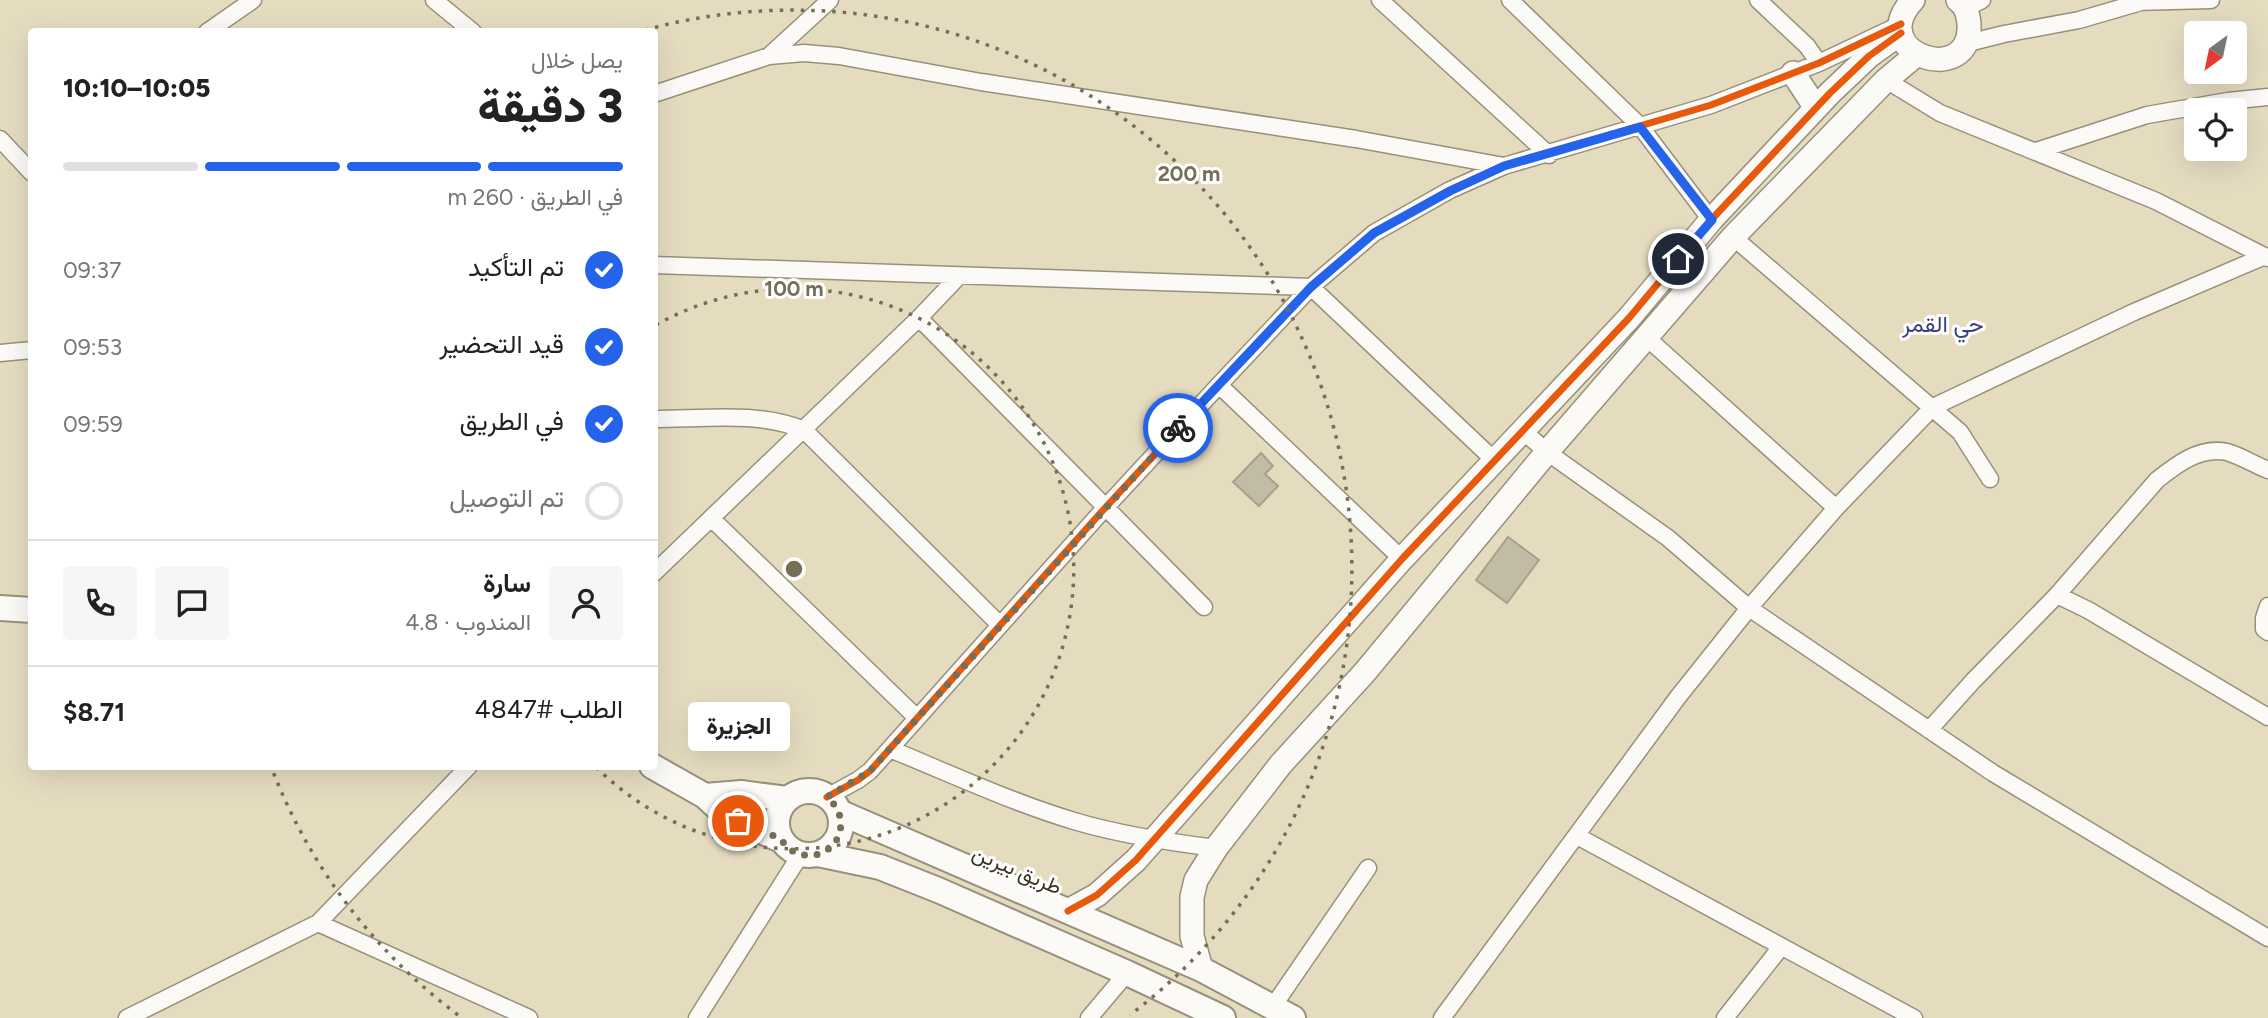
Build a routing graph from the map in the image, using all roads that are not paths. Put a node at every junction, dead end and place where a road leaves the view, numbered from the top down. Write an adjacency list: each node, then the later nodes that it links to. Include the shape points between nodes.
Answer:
1 (253, 0): 12 (street)
2 (434, 0): 13 (street)
3 (830, 0): 16 (street)
4 (1380, 0): 27 (street)
5 (1510, 0): 24 (street)
6 (1758, 0): 17 (street, via 1807,46)
7 (2116, 0): 10 (street)
8 (2211, 0): 10 (street)
9 (1966, 2): 14 (street, via 1969,27)
10 (2141, 2): 14 (street)
11 (1904, 13): 15 (street, via 1909,49); 17 (street); 22 (street, via 1869,57)
12 (213, 28)
13 (468, 28)
14 (1964, 44): 15 (street, via 1943,60)
15 (1916, 55): 19 (street)
16 (769, 56): 20 (street); 29 (street, via 839,56)
17 (1819, 64): 18 (street)
18 (1793, 73): 22 (street); 24 (street)
19 (1886, 80): 23 (street); 26 (street, via 1940,113)
20 (658, 93)
21 (2268, 97): 26 (street, via 2147,115)
22 (1823, 100): 23 (street); 30 (street)
23 (1848, 118): 31 (street)
24 (1640, 127): 27 (street); 30 (street)
25 (0, 139): 28 (street)
26 (2036, 151): 32 (street, via 2156,201)
27 (1549, 155): 29 (street)
28 (25, 156)
29 (1504, 166): 35 (street, via 1374,233)
30 (1712, 220): 44 (street, via 1629,318)
31 (1733, 237): 37 (street); 41 (street)
32 (2266, 257): 41 (street, via 2134,312)
33 (658, 265): 34 (street)
34 (959, 276): 35 (street); 36 (street)
35 (1311, 287): 40 (street); 46 (street)
36 (919, 318): 43 (street); 49 (street)
37 (1646, 337): 45 (street); 50 (street)
38 (28, 350): 39 (street)
39 (0, 353)
40 (1219, 385): 49 (street); 52 (street)
41 (1933, 407): 48 (street, via 1960,432); 50 (street)
42 (658, 419): 43 (street, via 737,418)
43 (804, 430): 51 (street); 60 (street)
44 (1522, 430): 45 (street); 46 (street)
45 (1547, 452): 58 (street, via 1668,538); 73 (street, via 1365,672 1281,764)
46 (1494, 460): 52 (street)
47 (2268, 470): 54 (street, via 2226,452 2196,455 2176,465 2157,480)
48 (1990, 478)
49 (1105, 508): 56 (street); 60 (street)
50 (1836, 508): 58 (street)
51 (711, 518): 53 (street); 63 (street)
52 (1402, 559): 72 (street)
53 (658, 569)
54 (2057, 595): 62 (street); 64 (street)
55 (2268, 606): 61 (street, via 2264,629)
56 (1204, 607)
57 (0, 608): 59 (main road)
58 (1749, 608): 64 (street); 71 (street)
59 (28, 610)
60 (1000, 625): 63 (street)
61 (2268, 632)
62 (2268, 717)
63 (916, 718): 65 (street)
64 (1929, 730): 78 (street)
65 (890, 749): 70 (street); 72 (street, via 1036,809)
66 (658, 769): 68 (main road)
67 (465, 770): 77 (street)
68 (705, 796): 69 (main road, via 726,792); 74 (main road, via 738,821)
69 (787, 799): 70 (main road, via 817,792); 74 (main road, via 777,823)
70 (833, 804): 74 (main road, via 841,820 838,838 826,851); 76 (main road, طريق بيرين)
71 (1577, 836): 79 (street); 88 (street)
72 (1151, 841): 73 (street); 76 (street, via 1105,888)
73 (1216, 848): 80 (street, via 1196,880 1192,898 1192,936)
74 (800, 850): 81 (main road, via 880,867); 85 (street)
75 (1368, 868): 82 (street)
76 (1068, 911): 80 (main road, طريق بيرين)
77 (318, 923): 83 (street); 84 (street)
78 (2268, 938)
79 (1781, 947): 89 (street); 90 (street)
80 (1201, 969): 82 (main road, طريق بيرين)
81 (1127, 972): 86 (street); 87 (main road)
82 (1283, 1013)
83 (127, 1018)
84 (529, 1018)
85 (697, 1018)
86 (1089, 1018)
87 (1223, 1018)
88 (1442, 1018)
89 (1725, 1018)
90 (1914, 1018)

